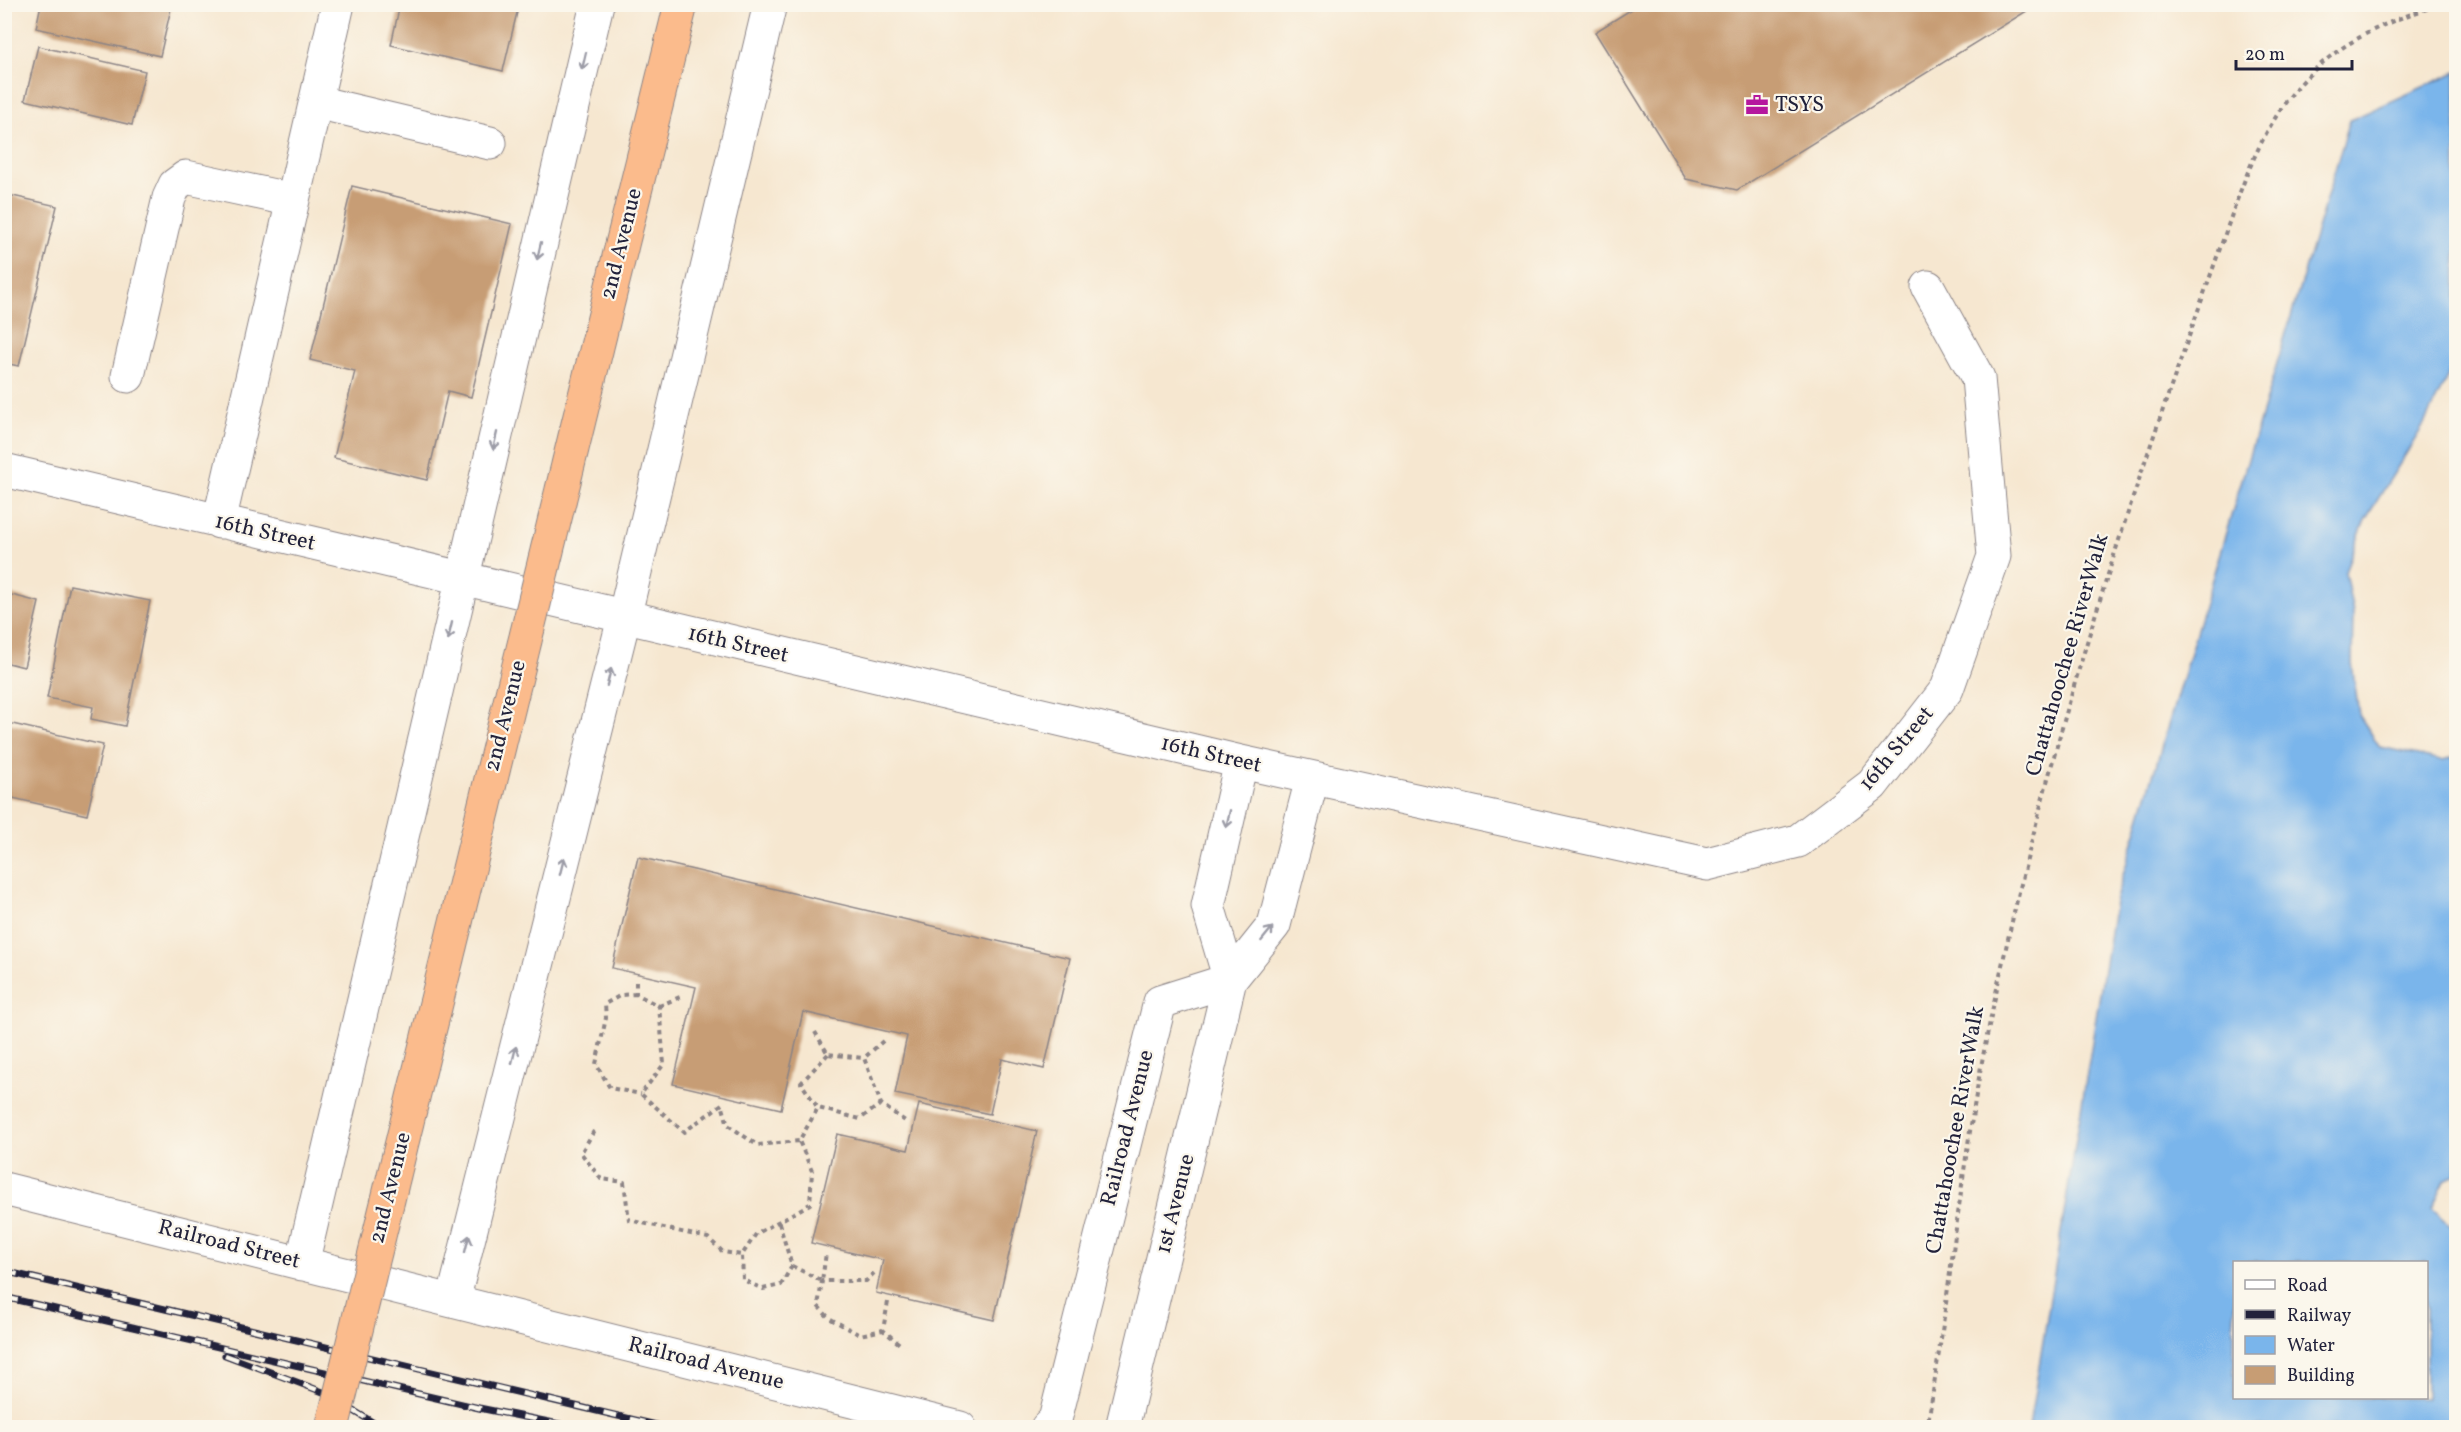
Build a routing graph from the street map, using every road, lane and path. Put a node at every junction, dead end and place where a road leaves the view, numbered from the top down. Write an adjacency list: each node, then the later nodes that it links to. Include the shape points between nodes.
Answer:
1 (338, 4): 6 (street)
2 (597, 4): 13 (street, one-way to 13)
3 (681, 4): 44 (main road, 2nd Avenue, bridge)
4 (770, 4): 14 (street)
5 (2444, 4): 48 (path, Chattahoochee RiverWalk, via 2368,31 2297,87 2267,129 2242,185 2154,432 2080,658 2028,861 1983,1057)
6 (316, 102): 7 (street); 8 (street)
7 (490, 143)
8 (293, 200): 10 (street, via 186,177 175,185); 12 (street)
9 (1928, 287): 16 (street, 16th Street, via 1978,378 1994,556 1947,689 1872,785 1798,841 1707,864)
10 (128, 376)
11 (4, 470): 12 (street, 16th Street)
12 (219, 522): 13 (street, 16th Street)
13 (462, 580): 14 (street, 16th Street); 36 (street, one-way to 36)
14 (624, 618): 15 (street, 16th Street); 40 (street, one-way to 14)
15 (1241, 762): 16 (street, 16th Street); 17 (street, one-way to 17, via 1208,906)
16 (1312, 778): 17 (street, 1st Avenue, one-way to 16, via 1274,925)
17 (1230, 980): 46 (street, Railroad Avenue, via 1160,1002 1055,1420); 47 (street, 1st Avenue)
18 (636, 982): 19 (path)
19 (636, 994): 21 (path); 26 (path, via 621,995 605,1004 606,1018 596,1064 610,1088)
20 (680, 997): 21 (path)
21 (659, 1006): 26 (path, via 664,1064)
22 (815, 1032): 24 (path)
23 (883, 1041): 25 (path)
24 (828, 1054): 25 (path); 28 (path, via 801,1083)
25 (864, 1058): 27 (path)
26 (641, 1094): 31 (path, via 684,1132 722,1104 728,1125 757,1145)
27 (881, 1104): 28 (path, via 860,1119); 29 (path)
28 (818, 1108): 31 (path)
29 (904, 1121)
30 (594, 1131): 35 (path, via 581,1153 601,1179 624,1182 629,1220 708,1238 723,1252)
31 (799, 1141): 33 (path, via 812,1171 810,1204)
32 (4, 1189): 36 (street, Railroad Street)
33 (780, 1223): 35 (path, via 756,1234); 37 (path)
34 (826, 1253): 39 (path)
35 (742, 1255): 37 (path, via 743,1280 763,1289 781,1285)
36 (302, 1264): 40 (street, Railroad Street)
37 (792, 1266): 39 (path)
38 (874, 1273): 39 (path, via 866,1281)
39 (822, 1281): 42 (path, via 818,1306 829,1318 860,1335)
40 (453, 1301): 45 (street, Railroad Avenue)
41 (888, 1302): 42 (path)
42 (883, 1330): 43 (path)
43 (902, 1346)
44 (332, 1428)
45 (960, 1428)
46 (1047, 1428)
47 (1122, 1428)
48 (1927, 1428)

